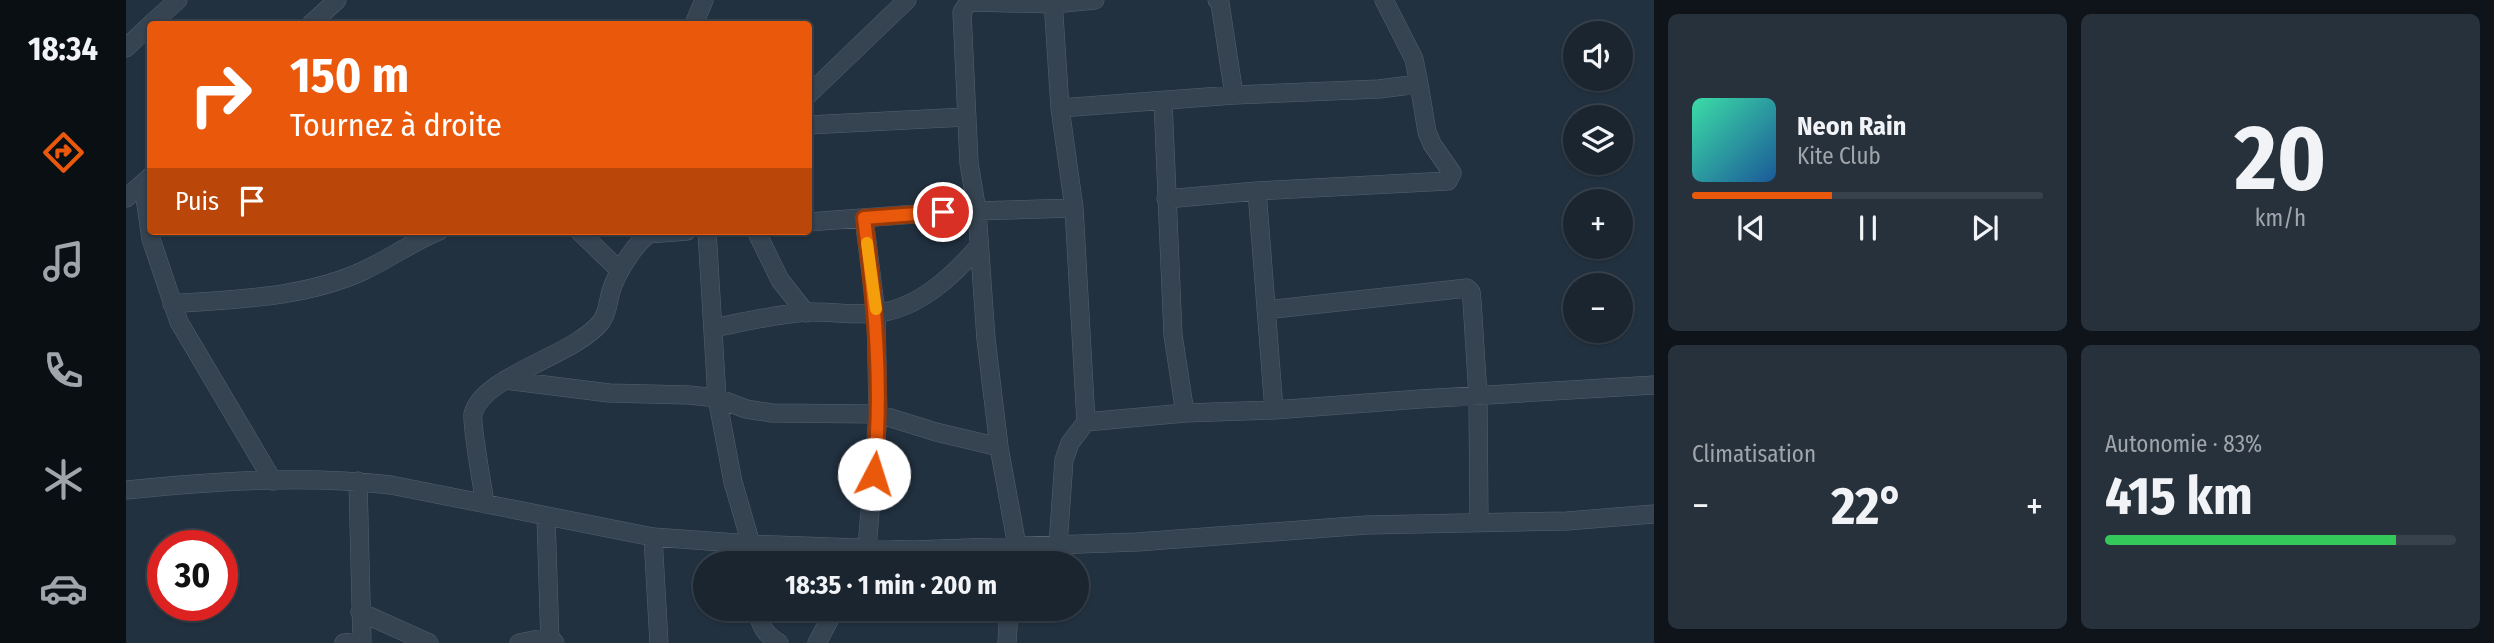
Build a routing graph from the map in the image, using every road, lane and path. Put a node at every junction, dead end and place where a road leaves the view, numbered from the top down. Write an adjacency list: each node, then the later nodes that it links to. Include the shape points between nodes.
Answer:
1 (178, 0): 9 (street)
2 (337, 0): 10 (street)
3 (705, 0): 11 (street)
4 (907, 0): 15 (street)
5 (1095, 0): 8 (street)
6 (1217, 0): 16 (street)
7 (1384, 0): 14 (street, via 1414,59)
8 (1053, 2): 18 (street); 19 (street, via 973,2 965,6)
9 (155, 21)
10 (313, 21)
11 (695, 21)
12 (147, 29): 13 (street)
13 (126, 48)
14 (1419, 84): 16 (street); 22 (street, via 1427,132 1452,173 1448,181)
15 (812, 91)
16 (1234, 95): 17 (street)
17 (1163, 101): 18 (street); 24 (street)
18 (1060, 108): 25 (street)
19 (966, 117): 20 (street); 26 (street)
20 (812, 125)
21 (147, 181): 23 (street)
22 (1258, 191): 24 (street); 38 (street)
23 (126, 198)
24 (1166, 199): 47 (street, via 1173,335)
25 (1074, 208): 26 (street); 49 (street)
26 (976, 211): 27 (street); 35 (street)
27 (864, 218): 28 (street); 40 (street)
28 (812, 222)
29 (151, 235): 37 (street)
30 (430, 235): 37 (street, via 362,272 302,291)
31 (583, 235): 36 (street)
32 (648, 235): 36 (street)
33 (707, 235): 41 (street)
34 (757, 235): 39 (street, via 780,280)
35 (979, 246): 40 (street, via 936,288 896,310); 50 (street)
36 (619, 270): 42 (street, via 602,322 552,358)
37 (172, 304): 51 (street, via 191,345)
38 (1266, 310): 44 (street, via 1467,288 1472,301); 46 (street)
39 (806, 313): 40 (street); 41 (street)
40 (876, 313): 48 (street)
41 (713, 328): 45 (street)
42 (505, 380): 45 (street, via 609,393); 54 (street, via 487,393 473,415)
43 (1654, 385): 44 (street)
44 (1478, 396): 46 (street); 57 (street)
45 (717, 398): 48 (street, via 772,413); 59 (street)
46 (1274, 410): 47 (street)
47 (1185, 413): 49 (street)
48 (878, 414): 50 (street); 61 (street)
49 (1086, 422): 60 (street, via 1064,460)
50 (999, 447): 65 (street)
51 (273, 481): 52 (street); 53 (street)
52 (358, 481): 54 (street); 67 (street)
53 (126, 490)
54 (485, 504): 56 (street)
55 (1654, 514): 57 (street)
56 (546, 517): 58 (street); 72 (street)
57 (1479, 523): 60 (street, via 1367,525)
58 (653, 537): 59 (street); 76 (street)
59 (751, 544): 61 (street); 63 (street)
60 (1058, 545): 66 (street)
61 (867, 548): 62 (street)
62 (927, 550): 64 (street)
63 (752, 551)
64 (945, 551)
65 (1016, 551)
66 (1033, 551)
67 (360, 612): 73 (street); 74 (street)
68 (760, 621): 77 (street)
69 (829, 621): 78 (street)
70 (1004, 621): 79 (street)
71 (1008, 621): 80 (street)
72 (551, 641): 75 (street)
73 (356, 642)
74 (429, 643)
75 (519, 643)
76 (659, 643)
77 (779, 643)
78 (817, 643)
79 (994, 643)
80 (1007, 643)

